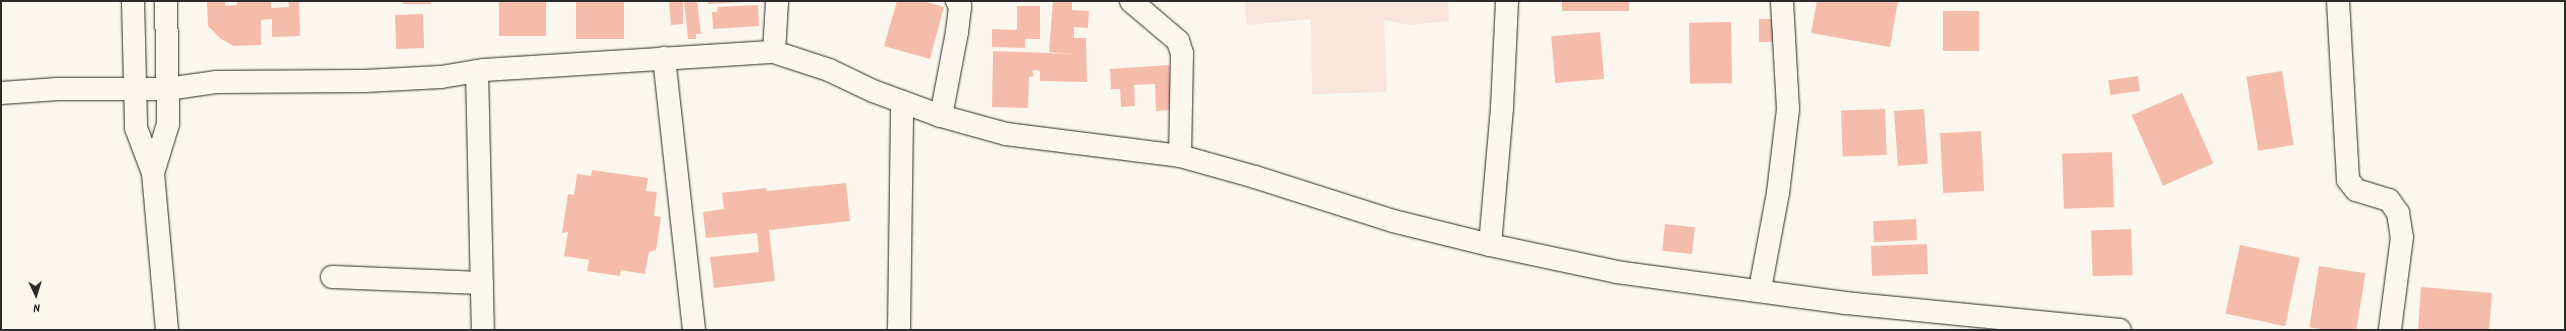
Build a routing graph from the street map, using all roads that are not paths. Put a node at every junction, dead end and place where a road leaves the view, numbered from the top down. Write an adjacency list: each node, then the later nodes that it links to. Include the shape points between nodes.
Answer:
1 (133, 1): 13 (street)
2 (166, 1): 12 (street)
3 (777, 1): 9 (street)
4 (957, 1): 16 (street, via 960,6 957,32)
5 (1131, 1): 17 (street, via 1178,41 1182,53)
6 (1507, 1): 19 (street, via 1502,108)
7 (1782, 1): 22 (street, via 1788,109 1778,193)
8 (2338, 1): 29 (street, via 2348,180 2356,190 2389,200 2398,213 2402,237)
9 (774, 52): 10 (street); 15 (street, via 829,70)
10 (664, 58): 11 (street); 26 (street)
11 (477, 72): 12 (street, via 441,77 364,81 216,82); 21 (street)
12 (167, 88): 13 (street); 18 (street, via 168,124)
13 (135, 89): 14 (street, via 58,89); 18 (street, via 136,128)
14 (1, 93)
15 (902, 102): 16 (street); 27 (street)
16 (941, 116): 17 (street, via 1006,134)
17 (1180, 156): 19 (street, via 1393,221)
18 (152, 173): 24 (street)
19 (1490, 245): 22 (street, via 1617,272)
20 (332, 277): 21 (street)
21 (482, 283): 25 (street)
22 (1760, 289): 23 (street)
23 (1973, 323): 28 (street)
24 (167, 330)
25 (483, 330)
26 (694, 330)
27 (899, 330)
28 (2120, 330)
29 (2390, 330)

